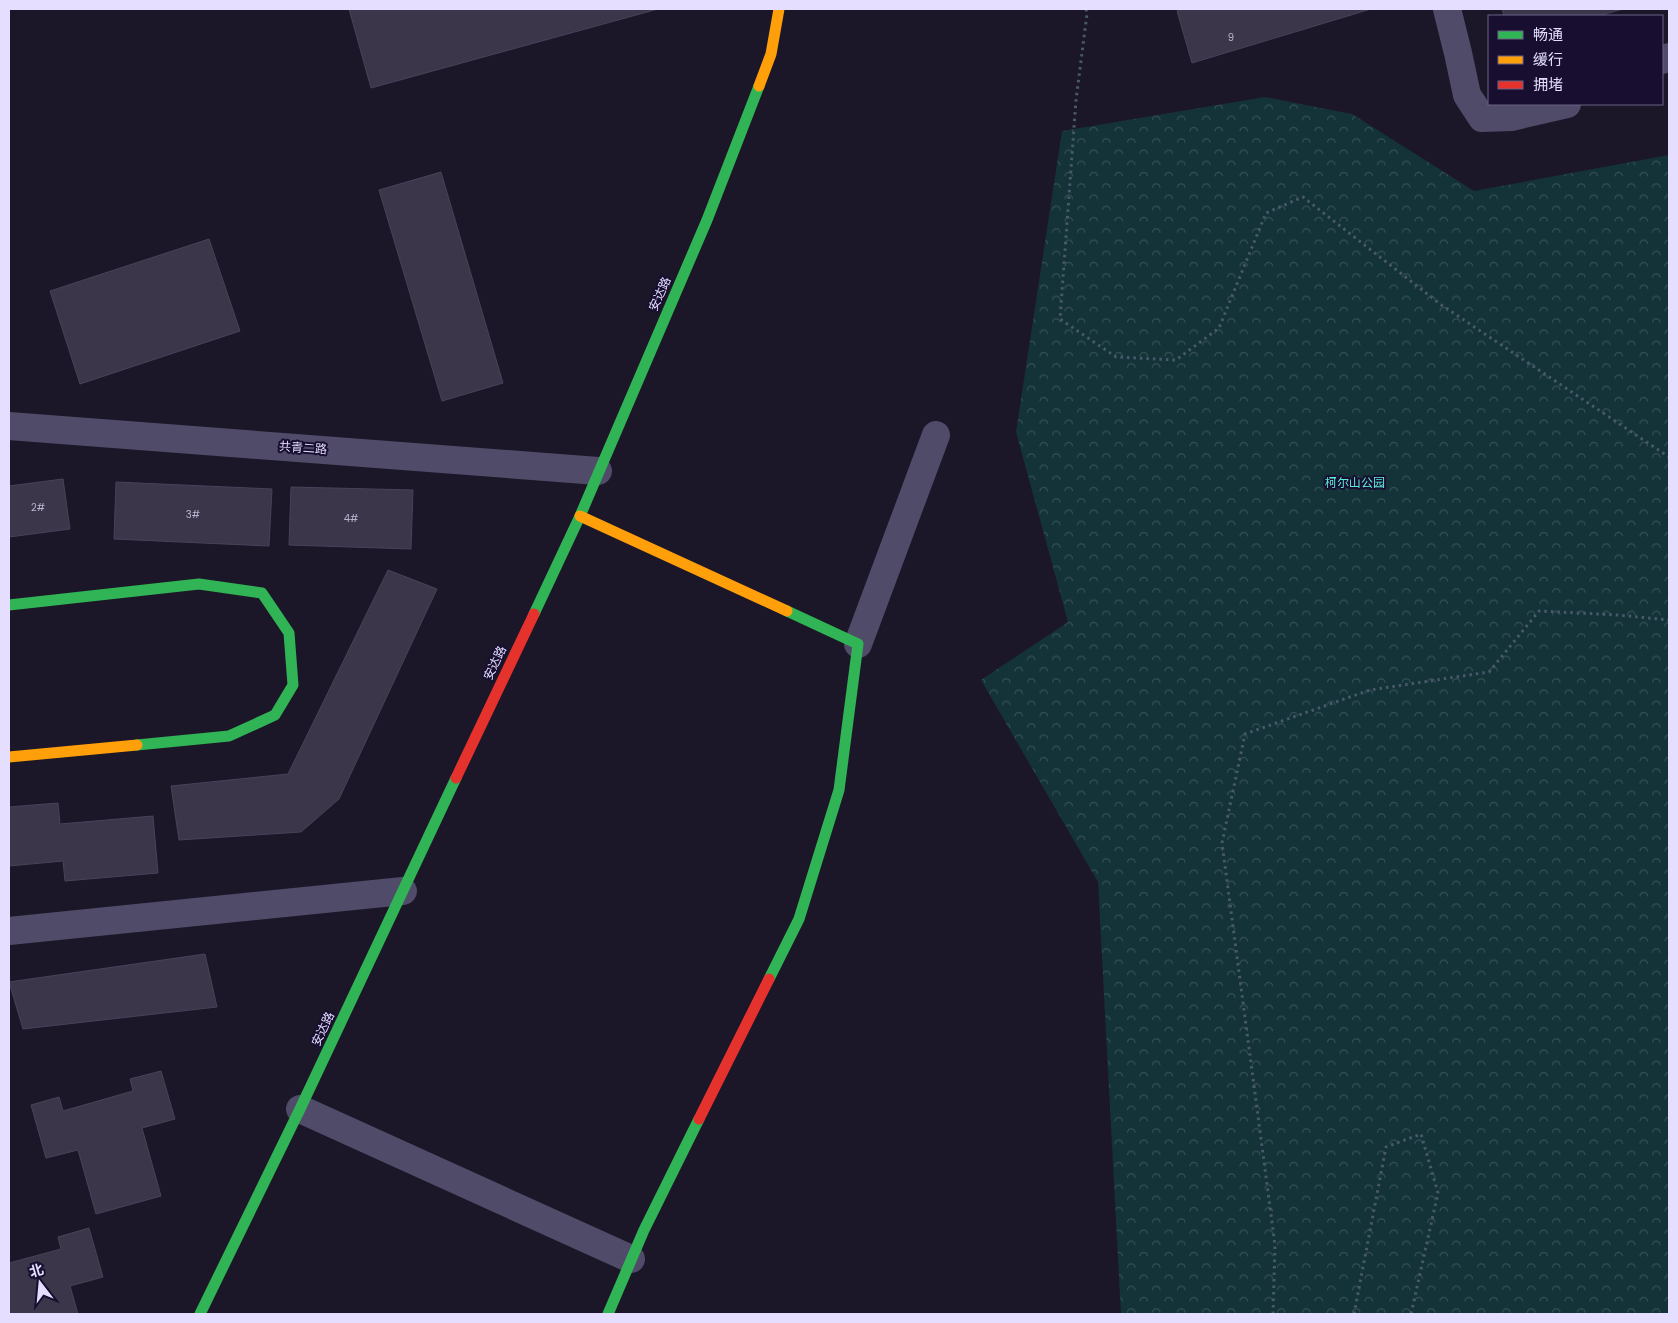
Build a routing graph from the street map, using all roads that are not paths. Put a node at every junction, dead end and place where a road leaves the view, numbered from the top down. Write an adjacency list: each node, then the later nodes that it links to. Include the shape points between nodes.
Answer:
1 (779, 9): 6 (street, 安达路, via 771,54 707,220)
2 (1447, 9): 3 (street, via 1467,95 1482,118 1511,117)
3 (1563, 105)
4 (9, 426): 6 (street, 共青二路)
5 (936, 435): 9 (street)
6 (598, 470): 7 (street, 安达路)
7 (580, 516): 9 (street); 11 (street, 安达路)
8 (9, 605): 10 (street, via 199,584 262,593 289,633 292,684 276,715 229,736)
9 (858, 644): 14 (street, via 839,790 799,919)
10 (9, 757)
11 (404, 891): 12 (street); 13 (street, 安达路)
12 (9, 931)
13 (300, 1109): 14 (street); 15 (street, 安达路)
14 (631, 1259): 16 (street)
15 (200, 1314)
16 (608, 1314)

